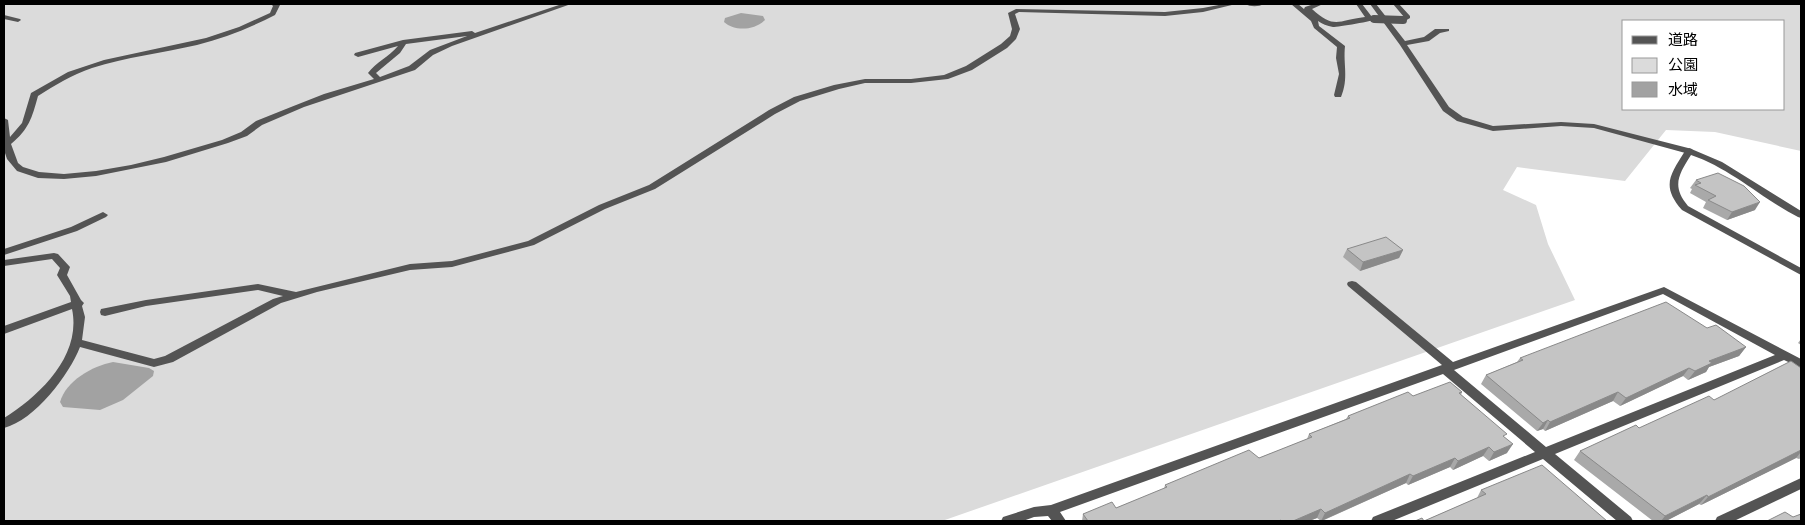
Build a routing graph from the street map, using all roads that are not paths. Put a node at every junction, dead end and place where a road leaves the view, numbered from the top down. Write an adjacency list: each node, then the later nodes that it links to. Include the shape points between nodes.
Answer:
1 (274, 4): 22 (street, via 277,6 273,14 238,30 188,45 110,60 64,76 34,95 22,132)
2 (568, 4): 15 (street)
3 (1233, 4): 30 (street, via 1164,14 1018,10 1011,13 1016,29 1013,37 969,68 945,77 924,80 865,81 837,86 797,99 658,184 602,207 531,243 474,260 410,267)
4 (1249, 4): 5 (street)
5 (1260, 4)
6 (1294, 4): 20 (street, via 1341,46 1344,74)
7 (1320, 4): 12 (street, via 1307,8 1326,24 1340,25)
8 (1359, 4): 12 (street)
9 (1373, 4): 17 (street)
10 (1396, 4): 12 (street, bridge, via 1408,17 1403,20)
11 (4, 17): 13 (street)
12 (1371, 19)
13 (18, 20)
14 (1447, 30): 17 (street)
15 (489, 31): 16 (street); 19 (street, via 430,53 414,67)
16 (403, 42): 18 (street); 19 (street, via 401,49 375,68 372,73)
17 (1403, 44): 23 (street, via 1446,109 1472,124 1493,129 1561,124 1594,126)
18 (358, 55)
19 (378, 79): 22 (street, via 314,100 257,124 244,134 199,151 84,175 37,175 21,170 14,163)
20 (1338, 96)
21 (4, 120): 22 (street)
22 (6, 144)
23 (1689, 151): 25 (street, via 1721,163); 28 (street, via 1672,185 1677,201 1699,217)
24 (103, 215): 26 (street, via 74,229)
25 (1801, 215)
26 (4, 252)
27 (4, 263): 31 (street, via 54,256 66,267 62,275 72,286)
28 (1801, 272)
29 (1352, 284): 37 (street)
30 (296, 295): 32 (street, via 258,287); 34 (street, via 277,301 169,359 154,363)
31 (79, 303): 33 (street); 34 (street)
32 (104, 312)
33 (4, 330)
34 (77, 342): 38 (street, via 61,376 40,399)
35 (1785, 355): 36 (street); 37 (street, via 1664,290); 39 (street)
36 (1801, 364)
37 (1448, 368): 39 (street); 41 (street)
38 (4, 424)
39 (1545, 453): 43 (street); 44 (street)
40 (1801, 483): 45 (street)
41 (1055, 516): 42 (street, via 1034,512)
42 (1008, 521)
43 (1378, 521)
44 (1626, 521)
45 (1722, 521)

